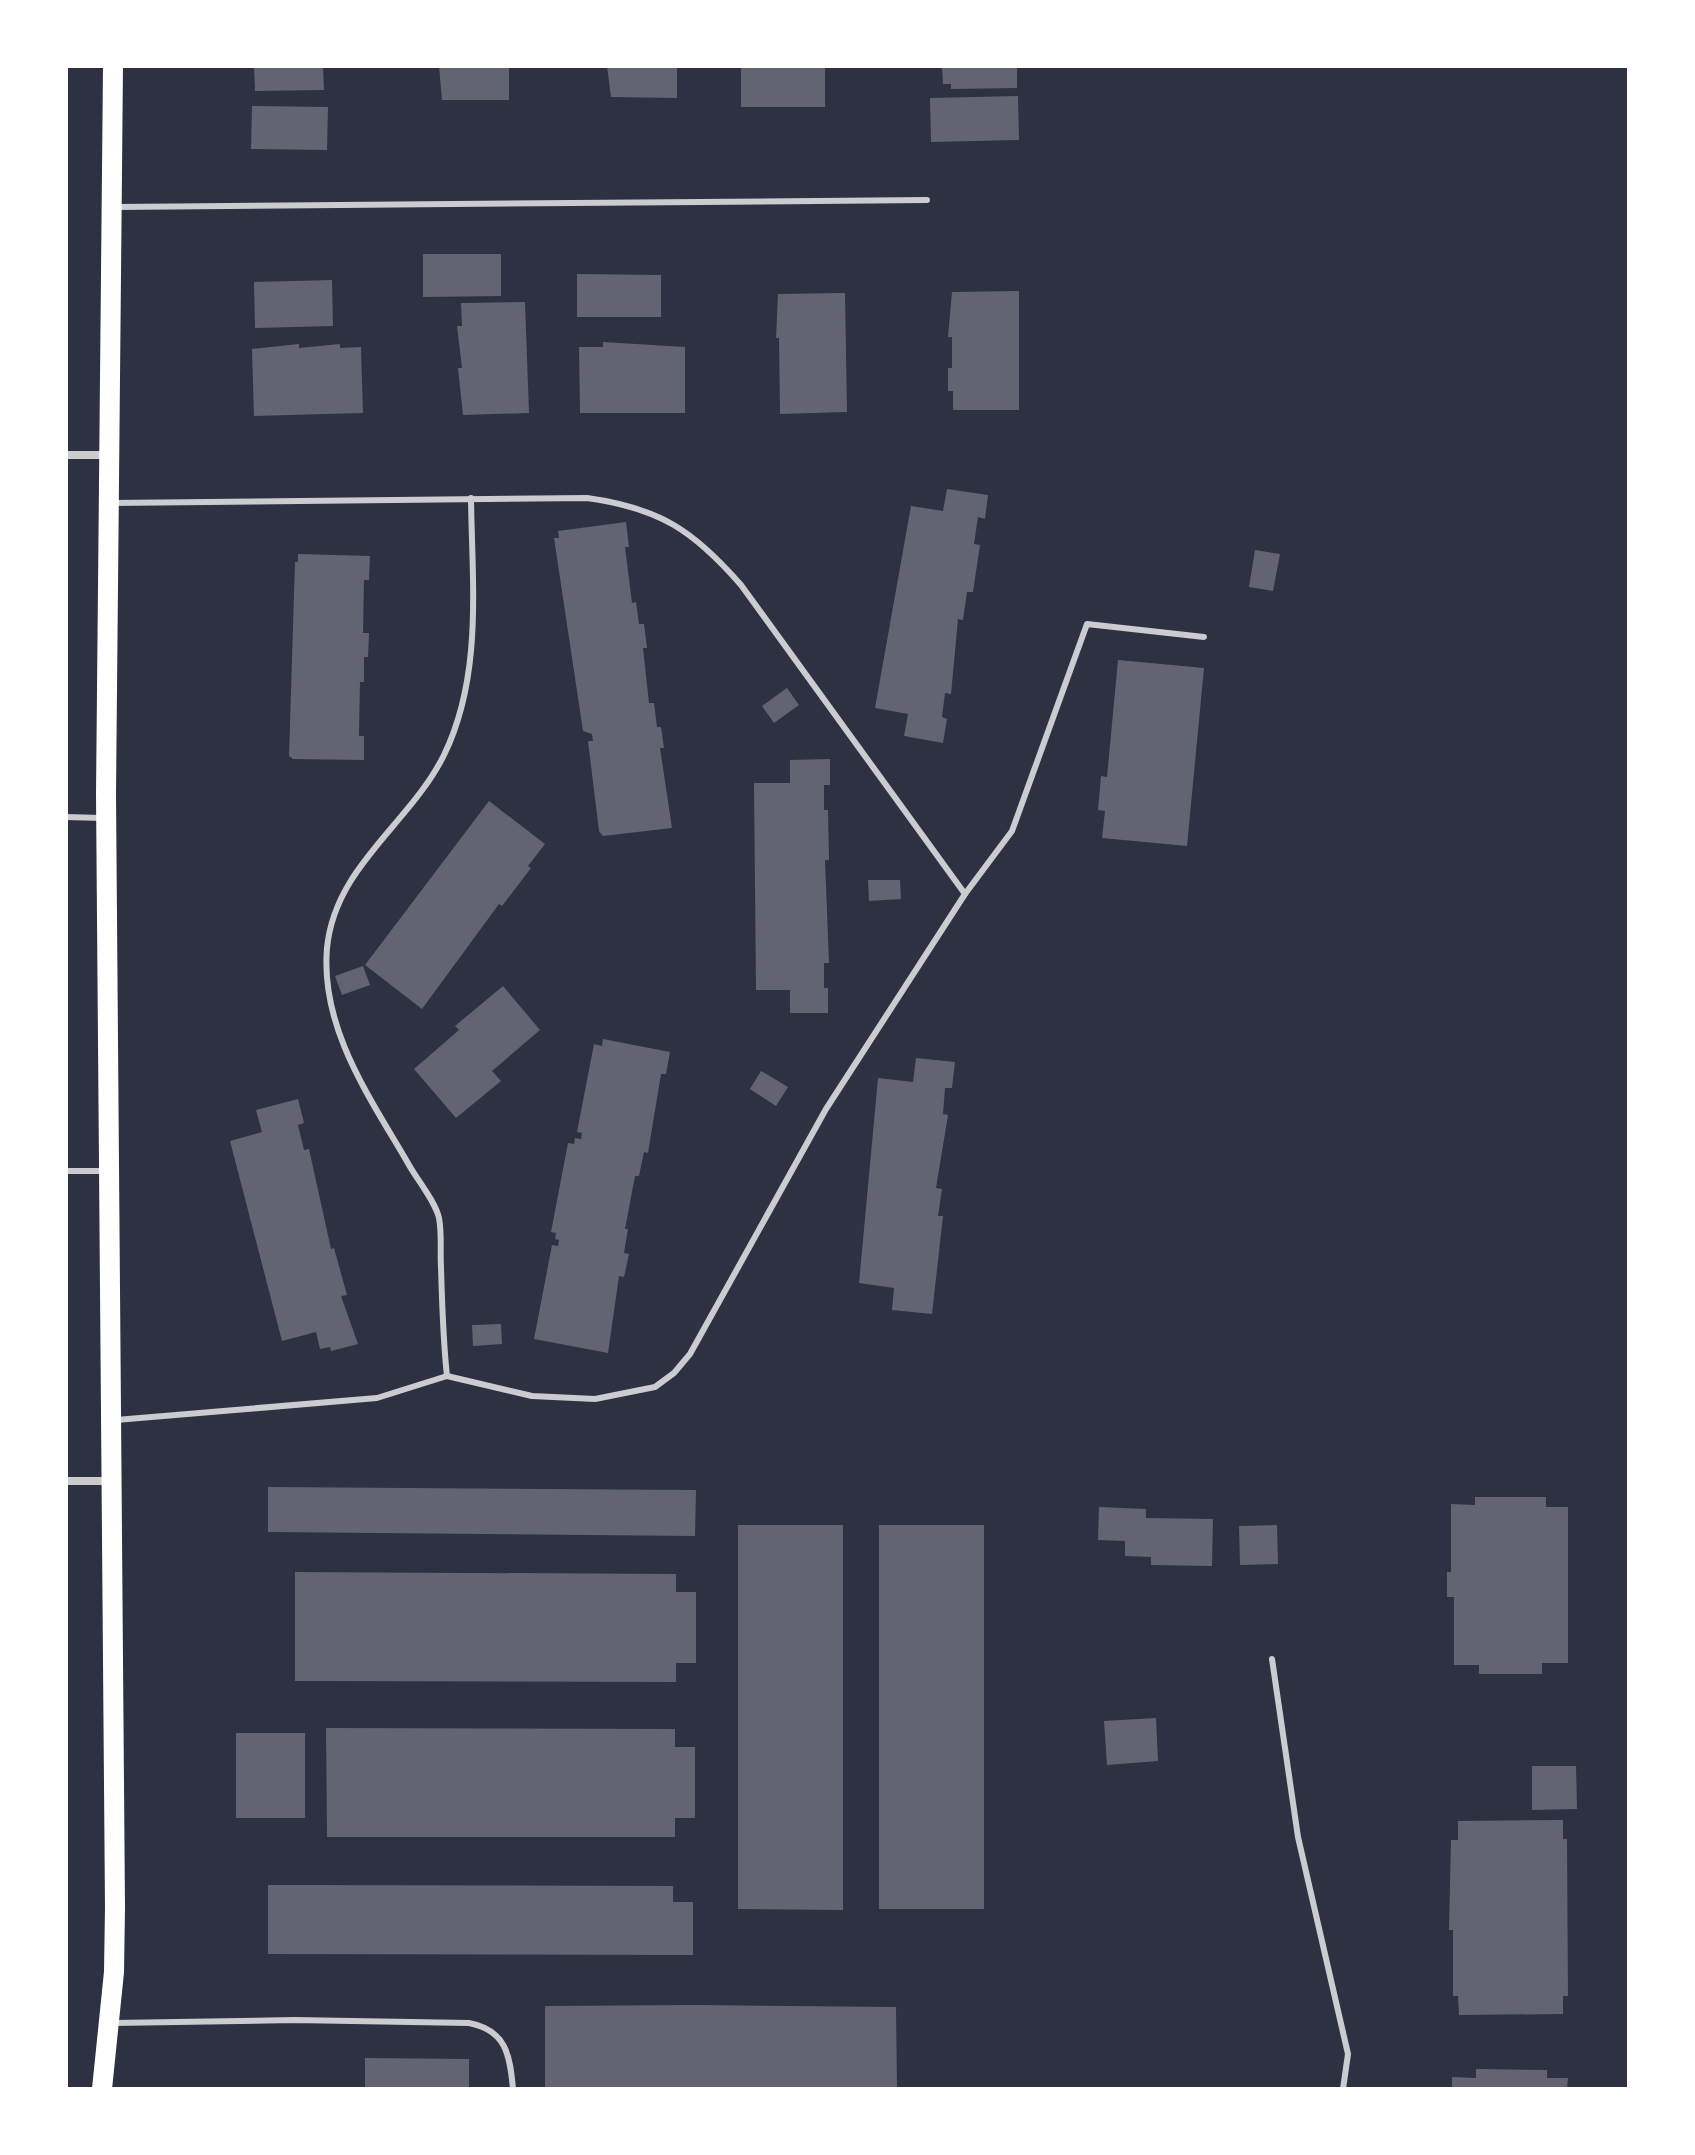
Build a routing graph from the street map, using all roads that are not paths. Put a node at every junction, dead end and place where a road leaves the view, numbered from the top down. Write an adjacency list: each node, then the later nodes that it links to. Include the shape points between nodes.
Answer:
1 (113, 66): 3 (main road)
2 (927, 200): 3 (lane)
3 (113, 207): 5 (main road)
4 (66, 455): 5 (street)
5 (110, 455): 7 (main road)
6 (471, 498): 7 (lane); 11 (lane, via 623,503 685,529 741,585); 14 (lane, via 473,641 454,732 435,771 349,878 333,912 327,948 331,1012 354,1071 439,1216)
7 (108, 503): 10 (main road)
8 (1204, 637): 11 (lane, via 1087,624 1012,831)
9 (66, 817): 10 (lane)
10 (106, 818): 13 (main road)
11 (965, 894): 14 (lane, via 826,1109 717,1308 674,1373 655,1387 595,1399 532,1396)
12 (66, 1171): 13 (lane)
13 (110, 1171): 15 (main road)
14 (447, 1376): 15 (lane, via 377,1398)
15 (112, 1421): 17 (main road)
16 (66, 1481): 17 (street)
17 (113, 1481): 19 (main road, via 115,1908)
18 (1272, 1659): 22 (lane, via 1298,1837 1348,2054)
19 (110, 2024): 20 (main road); 21 (lane, via 469,2023 498,2033 508,2052)
20 (102, 2089)
21 (513, 2089)
22 (1343, 2089)

